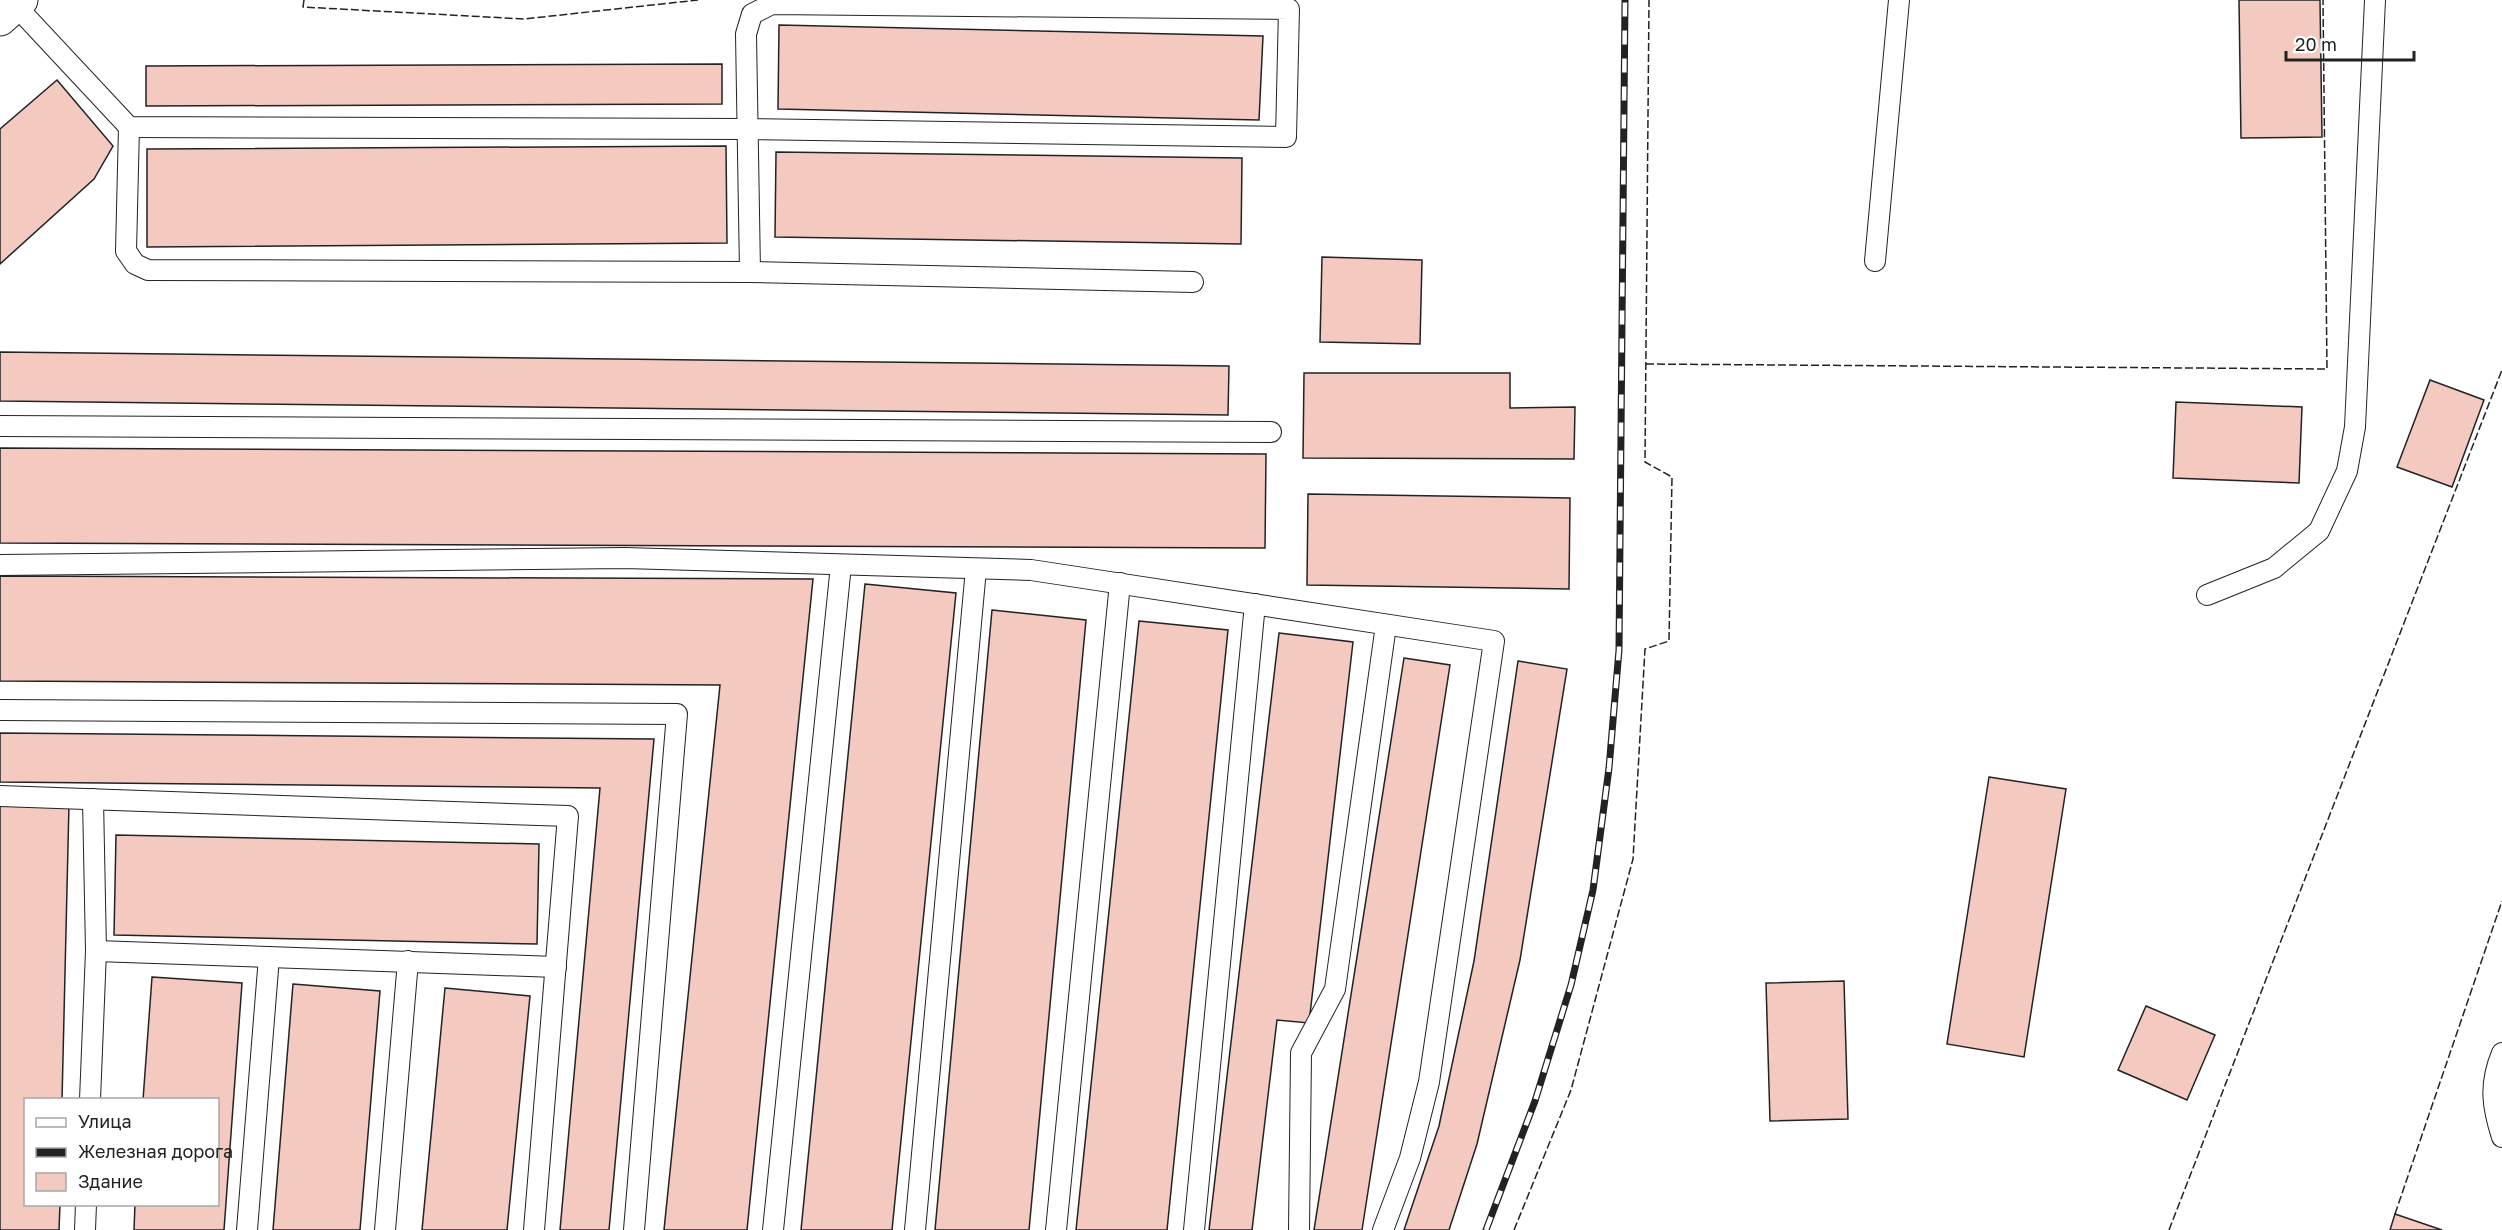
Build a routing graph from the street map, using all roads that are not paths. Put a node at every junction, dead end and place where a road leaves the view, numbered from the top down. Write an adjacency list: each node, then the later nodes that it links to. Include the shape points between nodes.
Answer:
1 (1899, 0): 6 (lane)
2 (2375, 0): 15 (lane, via 2355,427 2347,471 2319,531 2274,568)
3 (12, 8): 4 (lane)
4 (129, 127): 5 (lane); 7 (lane, via 126,251 135,264 148,270)
5 (747, 129): 5 (lane, via 1286,137 1290,9 772,4 752,14 746,34); 7 (lane)
6 (1875, 261)
7 (750, 272): 8 (lane)
8 (1193, 282)
9 (0, 426): 10 (lane)
10 (1271, 432)
11 (0, 565): 12 (lane, via 625,558)
12 (841, 565): 13 (lane); 34 (lane)
13 (976, 568): 14 (lane, via 1031,570); 35 (lane)
14 (1120, 583): 16 (lane); 36 (lane)
15 (2207, 595)
16 (1255, 604): 17 (lane); 37 (lane)
17 (1386, 624): 38 (lane, via 1335,989 1301,1053); 39 (lane, via 1494,641 1429,1082 1410,1158)
18 (0, 710): 33 (lane, via 677,714)
19 (0, 796): 20 (lane)
20 (93, 799): 21 (lane); 24 (lane, via 568,816)
21 (96, 951): 22 (lane); 26 (lane)
22 (269, 957): 23 (lane); 30 (lane)
23 (408, 962): 24 (lane); 31 (lane)
24 (556, 966): 32 (lane)
25 (2502, 1053): 27 (lane, via 2494,1071 2493,1109)
26 (90, 1098)
27 (2502, 1137)
28 (86, 1206): 29 (lane)
29 (85, 1230)
30 (247, 1230)
31 (385, 1230)
32 (534, 1230)
33 (634, 1230)
34 (774, 1230)
35 (915, 1230)
36 (1056, 1230)
37 (1194, 1230)
38 (1299, 1230)
39 (1383, 1230)

